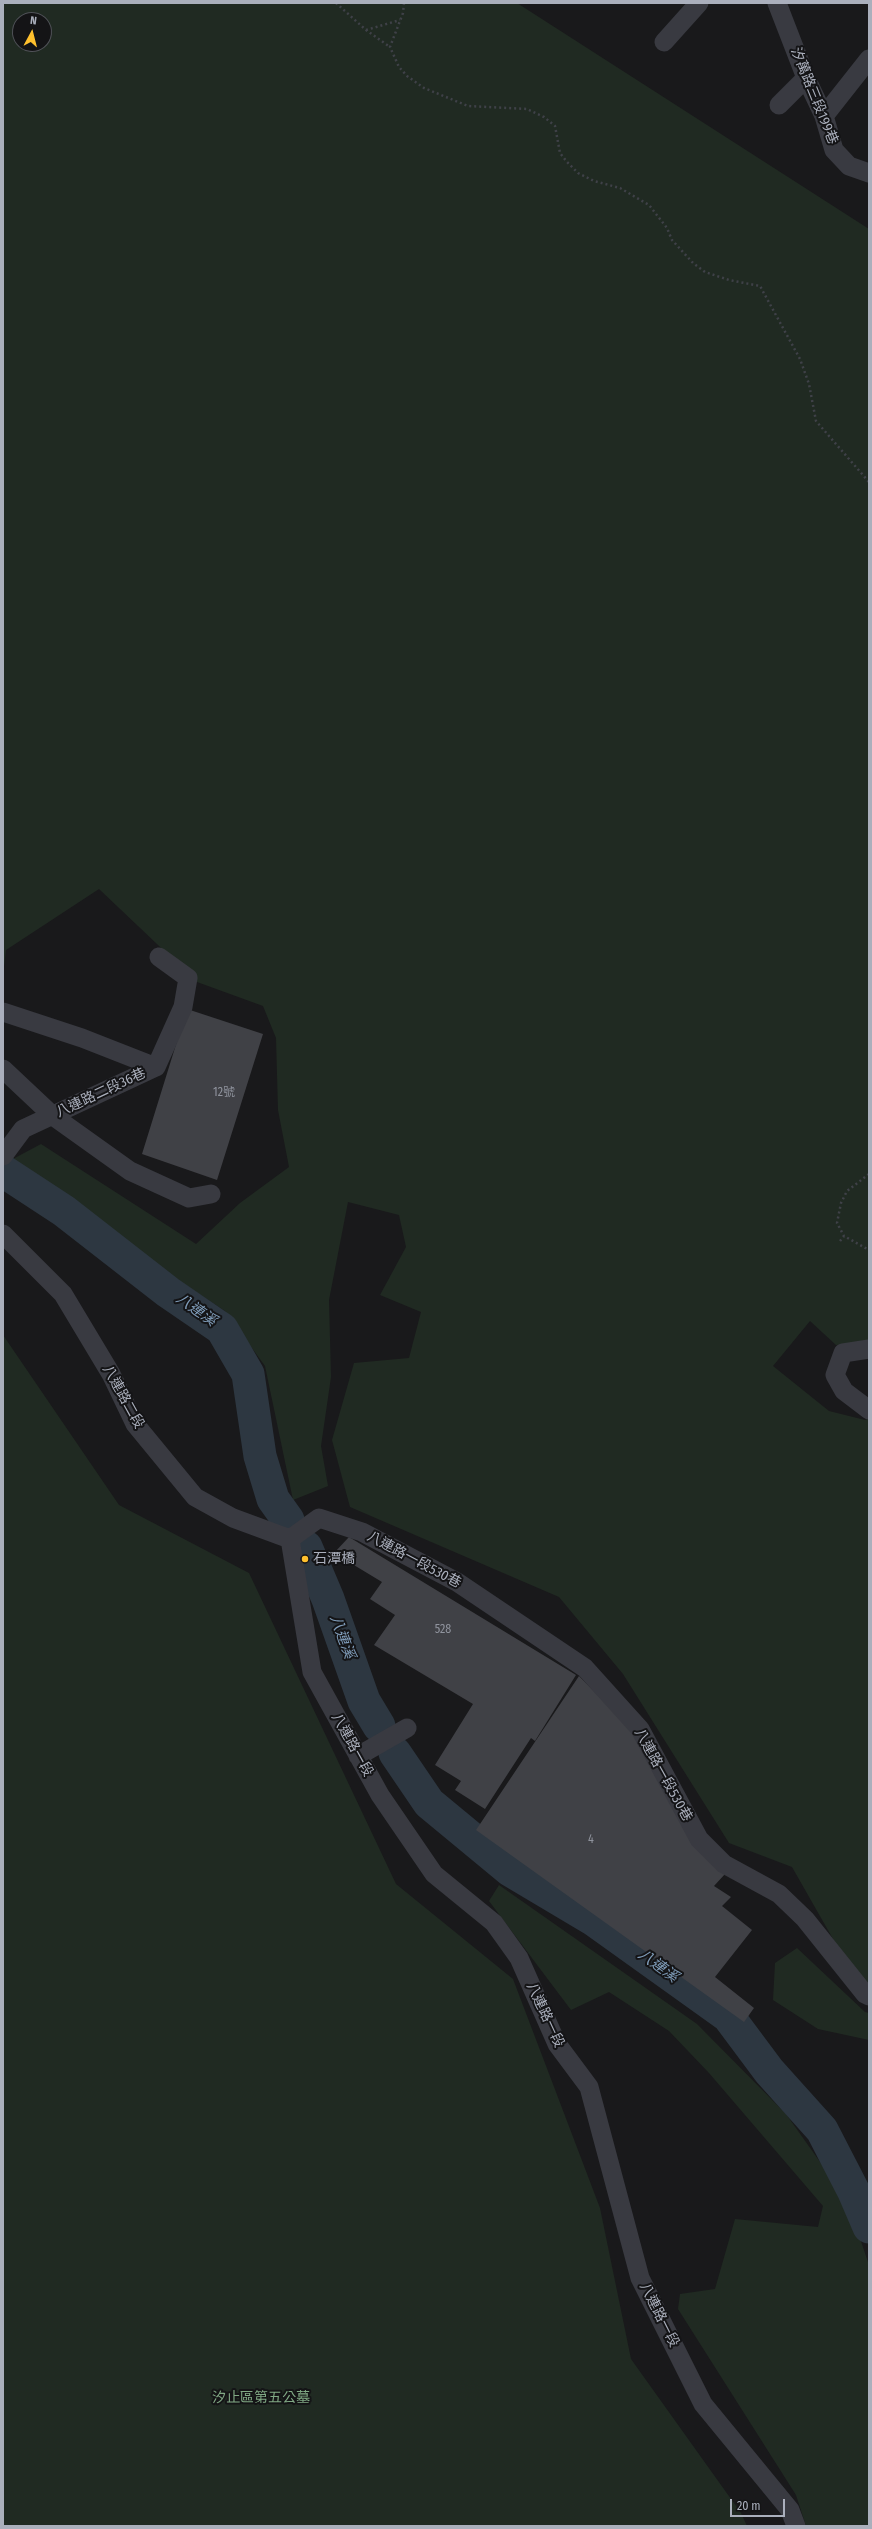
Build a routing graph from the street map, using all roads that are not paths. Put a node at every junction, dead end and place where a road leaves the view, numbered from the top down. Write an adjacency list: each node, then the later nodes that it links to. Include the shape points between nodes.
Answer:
1 (699, 3): 3 (street)
2 (777, 3): 5 (street, 汐萬路三段199巷)
3 (664, 42)
4 (869, 59): 7 (street)
5 (806, 78): 6 (street); 7 (street, 汐萬路三段199巷)
6 (779, 105)
7 (824, 116): 8 (street, 汐萬路三段199巷, via 834,150 849,166)
8 (869, 173)
9 (159, 957): 11 (street, 八連路二段36巷, via 188,978 183,1007)
10 (3, 1012): 11 (street, via 82,1038)
11 (156, 1067): 13 (street, 八連路二段36巷)
12 (3, 1069): 13 (street)
13 (53, 1116): 14 (street, 八連路二段36巷, via 23,1129); 15 (street, via 130,1171 189,1198)
14 (3, 1156)
15 (211, 1194)
16 (3, 1234): 19 (street, 八連路二段, via 63,1294 111,1374 135,1424 195,1497 233,1518)
17 (869, 1349): 18 (street, via 843,1353 835,1375 844,1391)
18 (869, 1410)
19 (290, 1539): 21 (street, 八連路一段, via 312,1672); 22 (street, 八連路一段530巷, via 319,1518 362,1532 458,1582 585,1668 640,1729 699,1839 724,1864 780,1894 805,1919)
20 (407, 1728): 21 (street)
21 (358, 1756): 23 (street, 八連路一段, via 380,1795 434,1874 494,1923 520,1958 557,2044 589,2088 640,2278 703,2404 790,2510)
22 (869, 1996)
23 (796, 2526)

